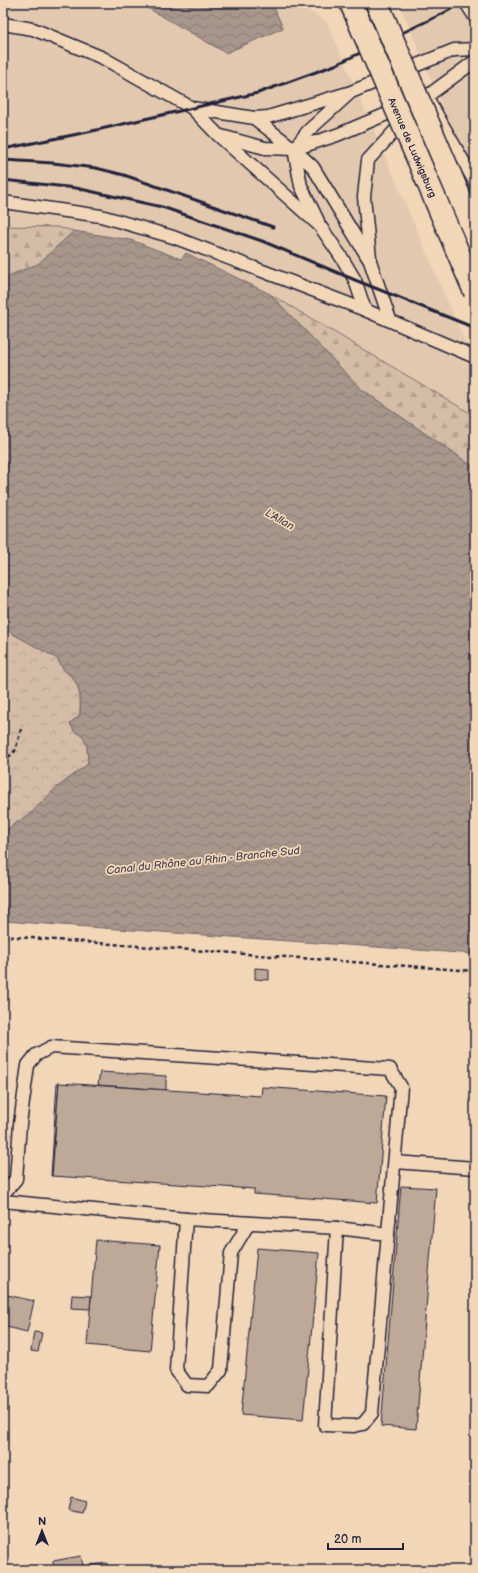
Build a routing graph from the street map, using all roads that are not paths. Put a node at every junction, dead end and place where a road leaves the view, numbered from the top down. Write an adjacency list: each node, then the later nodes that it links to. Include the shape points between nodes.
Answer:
1 (351, 3): 19 (main road, Avenue de Ludwigsburg, bridge)
2 (376, 3): 17 (main road, bridge)
3 (466, 3): 4 (lane)
4 (475, 17)
5 (3, 24): 10 (lane, via 33,29 103,58)
6 (475, 48): 8 (lane, via 454,50)
7 (475, 61): 9 (lane)
8 (351, 92): 11 (lane, via 268,117); 13 (lane, via 308,131)
9 (426, 97): 13 (lane, via 337,135); 14 (lane); 18 (lane, via 368,160 364,198)
10 (192, 108): 11 (lane); 12 (lane)
11 (254, 118): 13 (lane)
12 (218, 135): 13 (lane, via 265,148); 16 (lane)
13 (294, 149): 16 (lane, via 301,186); 18 (lane, via 313,167)
14 (475, 182)
15 (3, 202): 20 (lane, via 101,216 174,237)
16 (320, 226): 20 (lane, via 355,280)
17 (475, 233)
18 (370, 261): 21 (lane)
19 (475, 292)
20 (365, 310): 21 (lane)
21 (390, 320): 22 (lane)
22 (475, 357)
23 (395, 1162): 24 (lane); 25 (lane, via 401,1087 390,1069 51,1047 36,1055 28,1065 16,1179); 30 (lane)
24 (475, 1168)
25 (3, 1194)
26 (3, 1201): 27 (lane)
27 (186, 1219): 28 (lane); 28 (lane, via 176,1370 187,1384 208,1386 221,1370 231,1253)
28 (249, 1223): 29 (lane)
29 (337, 1228): 30 (lane); 30 (lane, via 325,1425 363,1424 372,1413)
30 (388, 1234)

